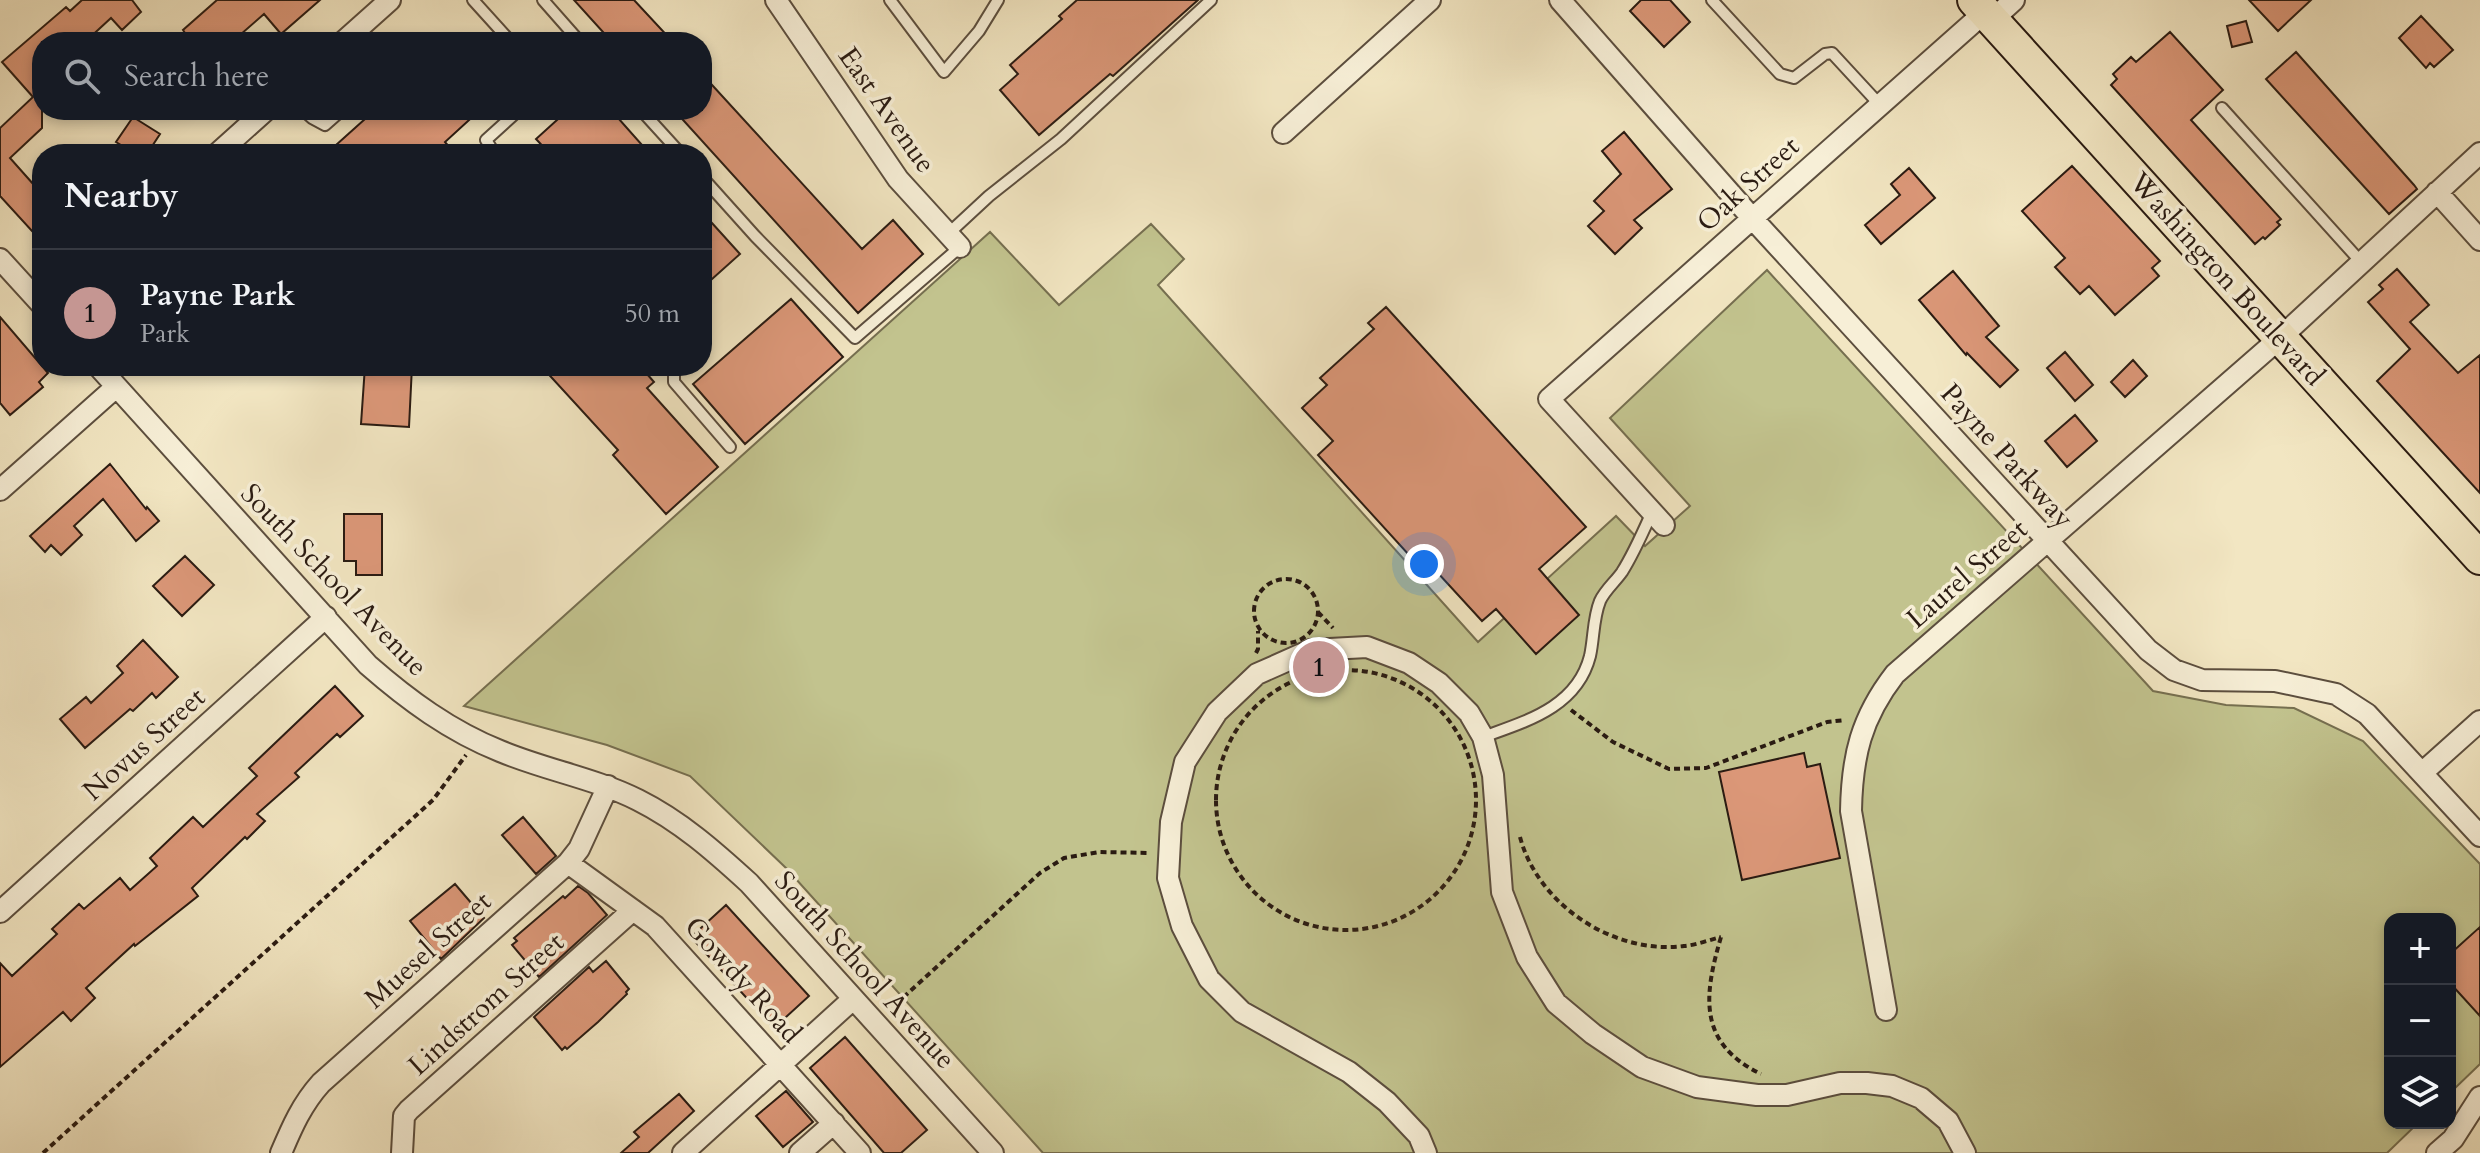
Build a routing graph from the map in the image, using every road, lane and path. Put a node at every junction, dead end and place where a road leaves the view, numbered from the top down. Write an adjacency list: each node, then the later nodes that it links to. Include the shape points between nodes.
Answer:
1 (390, 0): 12 (street)
2 (473, 0): 13 (lane)
3 (543, 0): 14 (lane)
4 (776, 0): 29 (street, East Avenue, via 898,179)
5 (890, 0): 6 (lane, via 944,72)
6 (998, 0)
7 (1211, 0): 29 (lane, via 1061,139 989,196)
8 (1430, 0): 20 (street)
9 (1560, 0): 27 (street, Payne Parkway)
10 (1712, 0): 15 (lane, via 1780,74 1794,78 1832,53)
11 (1988, 6): 15 (street, Oak Street); 33 (main road, Washington Boulevard)
12 (357, 32)
13 (502, 32)
14 (571, 32)
15 (1880, 105): 27 (street, Oak Street)
16 (2222, 108): 31 (lane)
17 (255, 120): 21 (street)
18 (508, 120): 22 (lane, via 486,140)
19 (650, 120): 23 (lane)
20 (1283, 133)
21 (228, 144)
22 (489, 144)
23 (672, 144)
24 (2480, 153): 26 (street, Laurel Street)
25 (712, 188): 29 (lane, via 855,338)
26 (2437, 192): 28 (street); 31 (street, Laurel Street)
27 (1752, 218): 39 (street, Oak Street, via 1549,399); 40 (street, Payne Parkway)
28 (2480, 240)
29 (954, 241)
30 (0, 259): 32 (street)
31 (2361, 262): 33 (street, Laurel Street)
32 (32, 294)
33 (2280, 338): 40 (street, Laurel Street); 41 (main road, Washington Boulevard)
34 (107, 376): 36 (street, South School Avenue)
35 (674, 376): 37 (lane)
36 (116, 387): 38 (street); 43 (street, South School Avenue)
37 (730, 447)
38 (0, 490)
39 (1658, 518): 50 (lane, via 1602,598 1589,660)
40 (2047, 541): 51 (street, Laurel Street, via 1895,674); 55 (street, Payne Parkway, via 2132,634 2174,670 2202,680 2275,681 2336,694 2367,714)
41 (2480, 558)
42 (1318, 612): 44 (path, via 1305,584 1281,578 1259,592 1253,616); 45 (path); 46 (path, via 1313,630)
43 (326, 617): 54 (street, South School Avenue, via 394,688); 66 (street, Novus Street)
44 (1258, 628): 46 (path, via 1267,638); 48 (path)
45 (1341, 633)
46 (1286, 643): 47 (path)
47 (1277, 648)
48 (1254, 657)
49 (1253, 700): 57 (path, via 1313,668 1376,666 1399,674 1452,713 1479,767)
50 (1561, 703): 51 (path, via 1613,742 1669,769 1706,768 1827,722); 53 (lane)
51 (1867, 718): 69 (street, Laurel Street, via 1856,750 1851,811)
52 (2480, 721): 55 (street)
53 (1483, 737): 81 (street, via 1469,713 1409,663 1367,647 1311,650 1257,674 1217,712 1185,762 1171,822 1168,878 1182,926 1209,979 1242,1012 1349,1072 1377,1094 1419,1136); 82 (street, via 1495,788 1502,892 1527,957 1556,1003 1642,1067 1697,1087 1787,1095 1840,1083 1892,1086 1921,1098 1948,1121)
54 (476, 741): 56 (street, South School Avenue); 74 (path, via 433,800)
55 (2423, 772): 59 (street, Payne Parkway)
56 (608, 786): 62 (street, Muesel Street); 67 (street, South School Avenue, via 676,820 713,849)
57 (1483, 791)
58 (1518, 829): 71 (path, via 1549,893 1588,923 1631,942 1656,946 1721,937 1708,985 1713,1027 1734,1057)
59 (2480, 836)
60 (1153, 845): 61 (path)
61 (1153, 853): 63 (path); 68 (path, via 1099,852 1064,858 1040,873)
62 (568, 863): 65 (street, Gowdy Road); 75 (street, Muesel Street, via 321,1083 296,1118)
63 (1154, 864)
64 (1243, 882): 64 (path, via 1283,915 1332,931 1383,926 1429,902 1462,863 1476,813 1476,788 1463,739 1447,717 1411,687 1362,668 1310,673 1265,697 1232,736 1216,785 1220,836)
65 (633, 910): 70 (street, Gowdy Road, via 662,933); 76 (street, Lindstrom Street, via 409,1110)
66 (0, 912)
67 (853, 999): 70 (street); 80 (street, South School Avenue)
68 (896, 1004)
69 (1886, 1010)
70 (782, 1064): 73 (street, Gowdy Road); 77 (street)
71 (1763, 1075)
72 (2477, 1109): 83 (street)
73 (834, 1123): 78 (street); 79 (street, Gowdy Road)
74 (43, 1153)
75 (281, 1153)
76 (402, 1153)
77 (683, 1153)
78 (800, 1153)
79 (860, 1153)
80 (993, 1153)
81 (1426, 1153)
82 (1965, 1153)
83 (2437, 1153)

